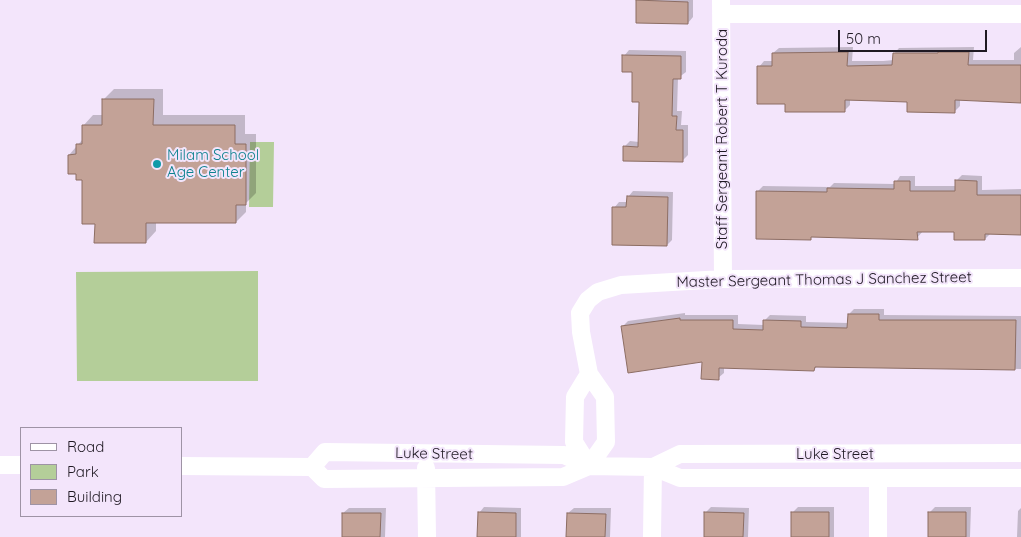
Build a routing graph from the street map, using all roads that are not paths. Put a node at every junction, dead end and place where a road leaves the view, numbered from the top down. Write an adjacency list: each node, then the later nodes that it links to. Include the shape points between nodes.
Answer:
1 (721, 7): 2 (street); 3 (street, Staff Sergeant Robert T Kuroda)
2 (1021, 14)
3 (723, 278): 4 (street, Master Sergeant Thomas J Sanchez Street); 5 (street, Master Sergeant Thomas J Sanchez Street, via 621,285 598,292 580,313 580,332)
4 (1021, 278)
5 (589, 374): 11 (street, via 575,396 574,442); 11 (street, Master Sergeant Thomas J Sanchez Street, via 605,396 606,442)
6 (426, 453): 11 (street, Luke Street, via 564,455); 12 (street, Luke Street, via 325,452); 14 (street)
7 (1021, 454): 13 (street, Luke Street, via 680,454)
8 (0, 465): 9 (street)
9 (20, 465)
10 (182, 466): 12 (street)
11 (589, 466): 13 (street, Luke Street); 14 (street, Luke Street, via 563,477)
12 (312, 467): 14 (street, Luke Street, via 324,479)
13 (653, 467): 15 (street, Luke Street, via 680,478); 18 (street)
14 (426, 478): 17 (street)
15 (878, 478): 16 (street, Luke Street); 19 (street)
16 (1021, 478)
17 (426, 537)
18 (652, 537)
19 (878, 537)

